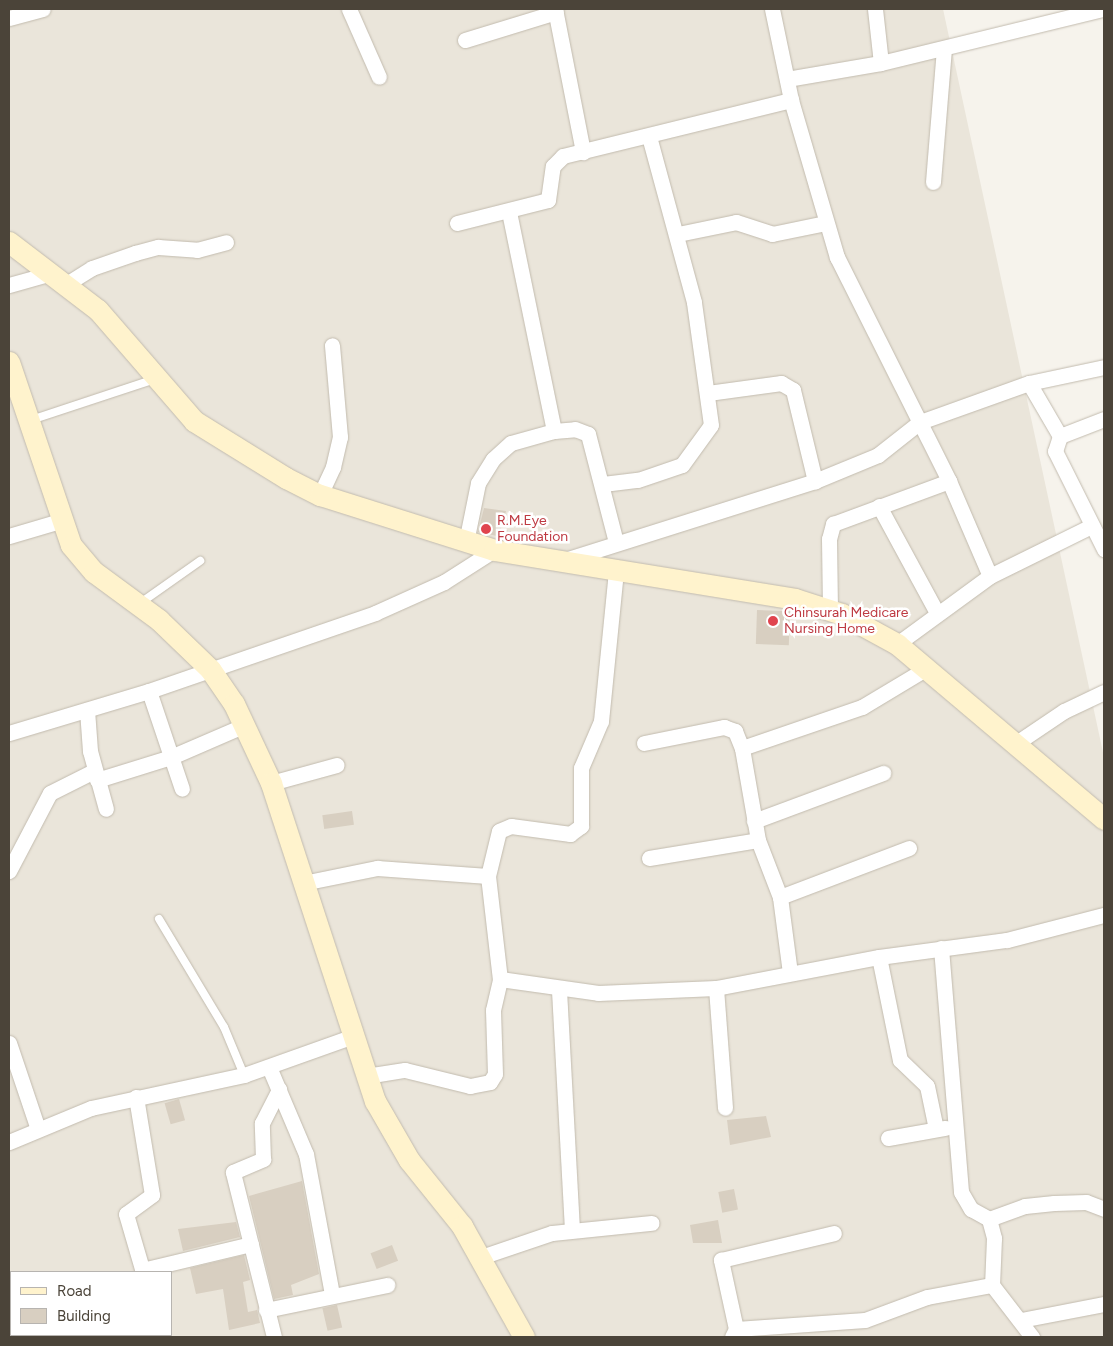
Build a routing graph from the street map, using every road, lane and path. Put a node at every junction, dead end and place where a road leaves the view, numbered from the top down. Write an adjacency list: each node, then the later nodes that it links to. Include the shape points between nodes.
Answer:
1 (43, 9): 7 (street)
2 (349, 9): 11 (street)
3 (772, 9): 12 (street)
4 (875, 9): 10 (street)
5 (1104, 9): 9 (street)
6 (556, 11): 8 (street); 15 (street)
7 (9, 18)
8 (465, 40)
9 (944, 49): 10 (street); 16 (street)
10 (881, 63): 12 (street)
11 (379, 78)
12 (787, 79): 13 (street)
13 (791, 100): 14 (street); 19 (street)
14 (649, 136): 15 (street); 20 (street)
15 (583, 152): 17 (street, via 557,160 548,200)
16 (933, 182)
17 (509, 212): 18 (street); 34 (street)
18 (457, 223)
19 (825, 223): 20 (street, via 772,234 736,222); 33 (street, via 837,257)
20 (678, 234): 30 (street)
21 (9, 242): 23 (main road)
22 (226, 242): 23 (street, via 197,250 158,247)
23 (60, 278): 24 (street); 28 (main road, via 98,310)
24 (9, 285)
25 (332, 345): 39 (street, via 340,437 334,467)
26 (9, 362): 32 (main road)
27 (1104, 367): 29 (street)
28 (155, 379): 32 (lane); 39 (main road, via 194,421 233,450)
29 (1029, 383): 33 (street); 35 (street)
30 (708, 393): 36 (street, via 788,386 798,403); 38 (street, via 711,425 682,466 638,480)
31 (1104, 419): 35 (street)
32 (28, 421): 41 (main road)
33 (920, 422): 36 (street, via 878,455); 37 (street)
34 (554, 432): 38 (street, via 575,429 588,434); 44 (street, via 511,443 493,460 478,483)
35 (1060, 436): 42 (street, via 1055,451)
36 (815, 481): 45 (street)
37 (949, 481): 40 (street); 51 (street)
38 (603, 484): 45 (street)
39 (320, 495): 44 (main road)
40 (878, 506): 53 (street, via 838,520 830,530); 54 (street)
41 (60, 521): 43 (street); 52 (main road, via 80,559)
42 (1091, 526): 46 (street); 51 (street)
43 (9, 536)
44 (466, 542): 47 (main road)
45 (616, 542): 49 (street)
46 (1104, 549)
47 (494, 550): 49 (main road); 57 (street, via 444,582 375,614)
48 (200, 561): 52 (lane)
49 (557, 563): 50 (main road)
50 (616, 572): 53 (main road, via 702,583); 79 (street, via 602,721 581,768 581,826 570,834 504,828 494,837)
51 (990, 576): 54 (street)
52 (137, 605): 57 (main road)
53 (830, 610): 55 (main road)
54 (938, 613): 55 (street)
55 (897, 644): 56 (main road)
56 (927, 668): 64 (main road); 65 (street, via 862,707)
57 (210, 669): 58 (street); 61 (main road)
58 (149, 692): 60 (street); 66 (street)
59 (1104, 692): 64 (street, via 1064,711)
60 (88, 710): 62 (street); 69 (street)
61 (245, 725): 66 (street); 70 (main road)
62 (9, 733)
63 (644, 743): 65 (street, via 724,727 735,732)
64 (1015, 744): 73 (main road)
65 (742, 748): 74 (street)
66 (170, 757): 69 (street); 71 (street)
67 (337, 765): 70 (street)
68 (883, 773): 74 (street)
69 (95, 776): 72 (street); 78 (street, via 50,793)
70 (271, 783): 80 (main road)
71 (182, 789)
72 (106, 809)
73 (1104, 819)
74 (754, 821): 75 (street)
75 (758, 840): 77 (street); 81 (street)
76 (909, 848): 81 (street)
77 (649, 858)
78 (9, 871)
79 (488, 876): 80 (street, via 377,868); 87 (street)
80 (303, 883): 90 (main road)
81 (780, 897): 86 (street)
82 (1104, 914): 84 (street, via 1053,930)
83 (159, 919): 93 (lane, via 224,1026)
84 (941, 948): 85 (street); 98 (street)
85 (879, 957): 86 (street); 100 (street, via 900,1060 927,1086)
86 (790, 973): 88 (street)
87 (500, 979): 89 (street); 94 (street, via 493,1010 495,1074 490,1082 470,1086 405,1070)
88 (716, 988): 89 (street, via 640,994); 97 (street)
89 (559, 990): 106 (street)
90 (351, 1037): 92 (street); 94 (main road)
91 (9, 1043): 99 (street)
92 (269, 1067): 93 (street); 95 (street)
93 (244, 1075): 96 (street)
94 (366, 1076): 109 (main road, via 389,1131)
95 (279, 1089): 108 (street, via 262,1123 263,1159 234,1172); 113 (street, via 306,1154)
96 (136, 1098): 99 (street); 110 (street, via 152,1195 126,1214)
97 (725, 1108)
98 (954, 1128): 100 (street); 104 (street, via 962,1192 972,1208)
99 (38, 1129): 102 (street)
100 (936, 1129): 101 (street)
101 (888, 1138)
102 (9, 1142)
103 (1104, 1209): 104 (street, via 1086,1202 1054,1203 1025,1206)
104 (989, 1219): 112 (street, via 994,1238)
105 (651, 1223): 106 (street)
106 (572, 1229): 109 (street, via 531,1238)
107 (834, 1233): 117 (street, via 720,1260)
108 (251, 1244): 110 (street); 115 (street)
109 (481, 1257): 119 (main road)
110 (143, 1271)
111 (387, 1285): 113 (street)
112 (992, 1285): 116 (street, via 1003,1304); 117 (street, via 927,1297 865,1320)
113 (332, 1294): 115 (street)
114 (1104, 1304): 116 (street)
115 (266, 1310): 118 (street)
116 (1021, 1320): 120 (street)
117 (734, 1333)
118 (274, 1337)
119 (524, 1337)
120 (1032, 1337)

